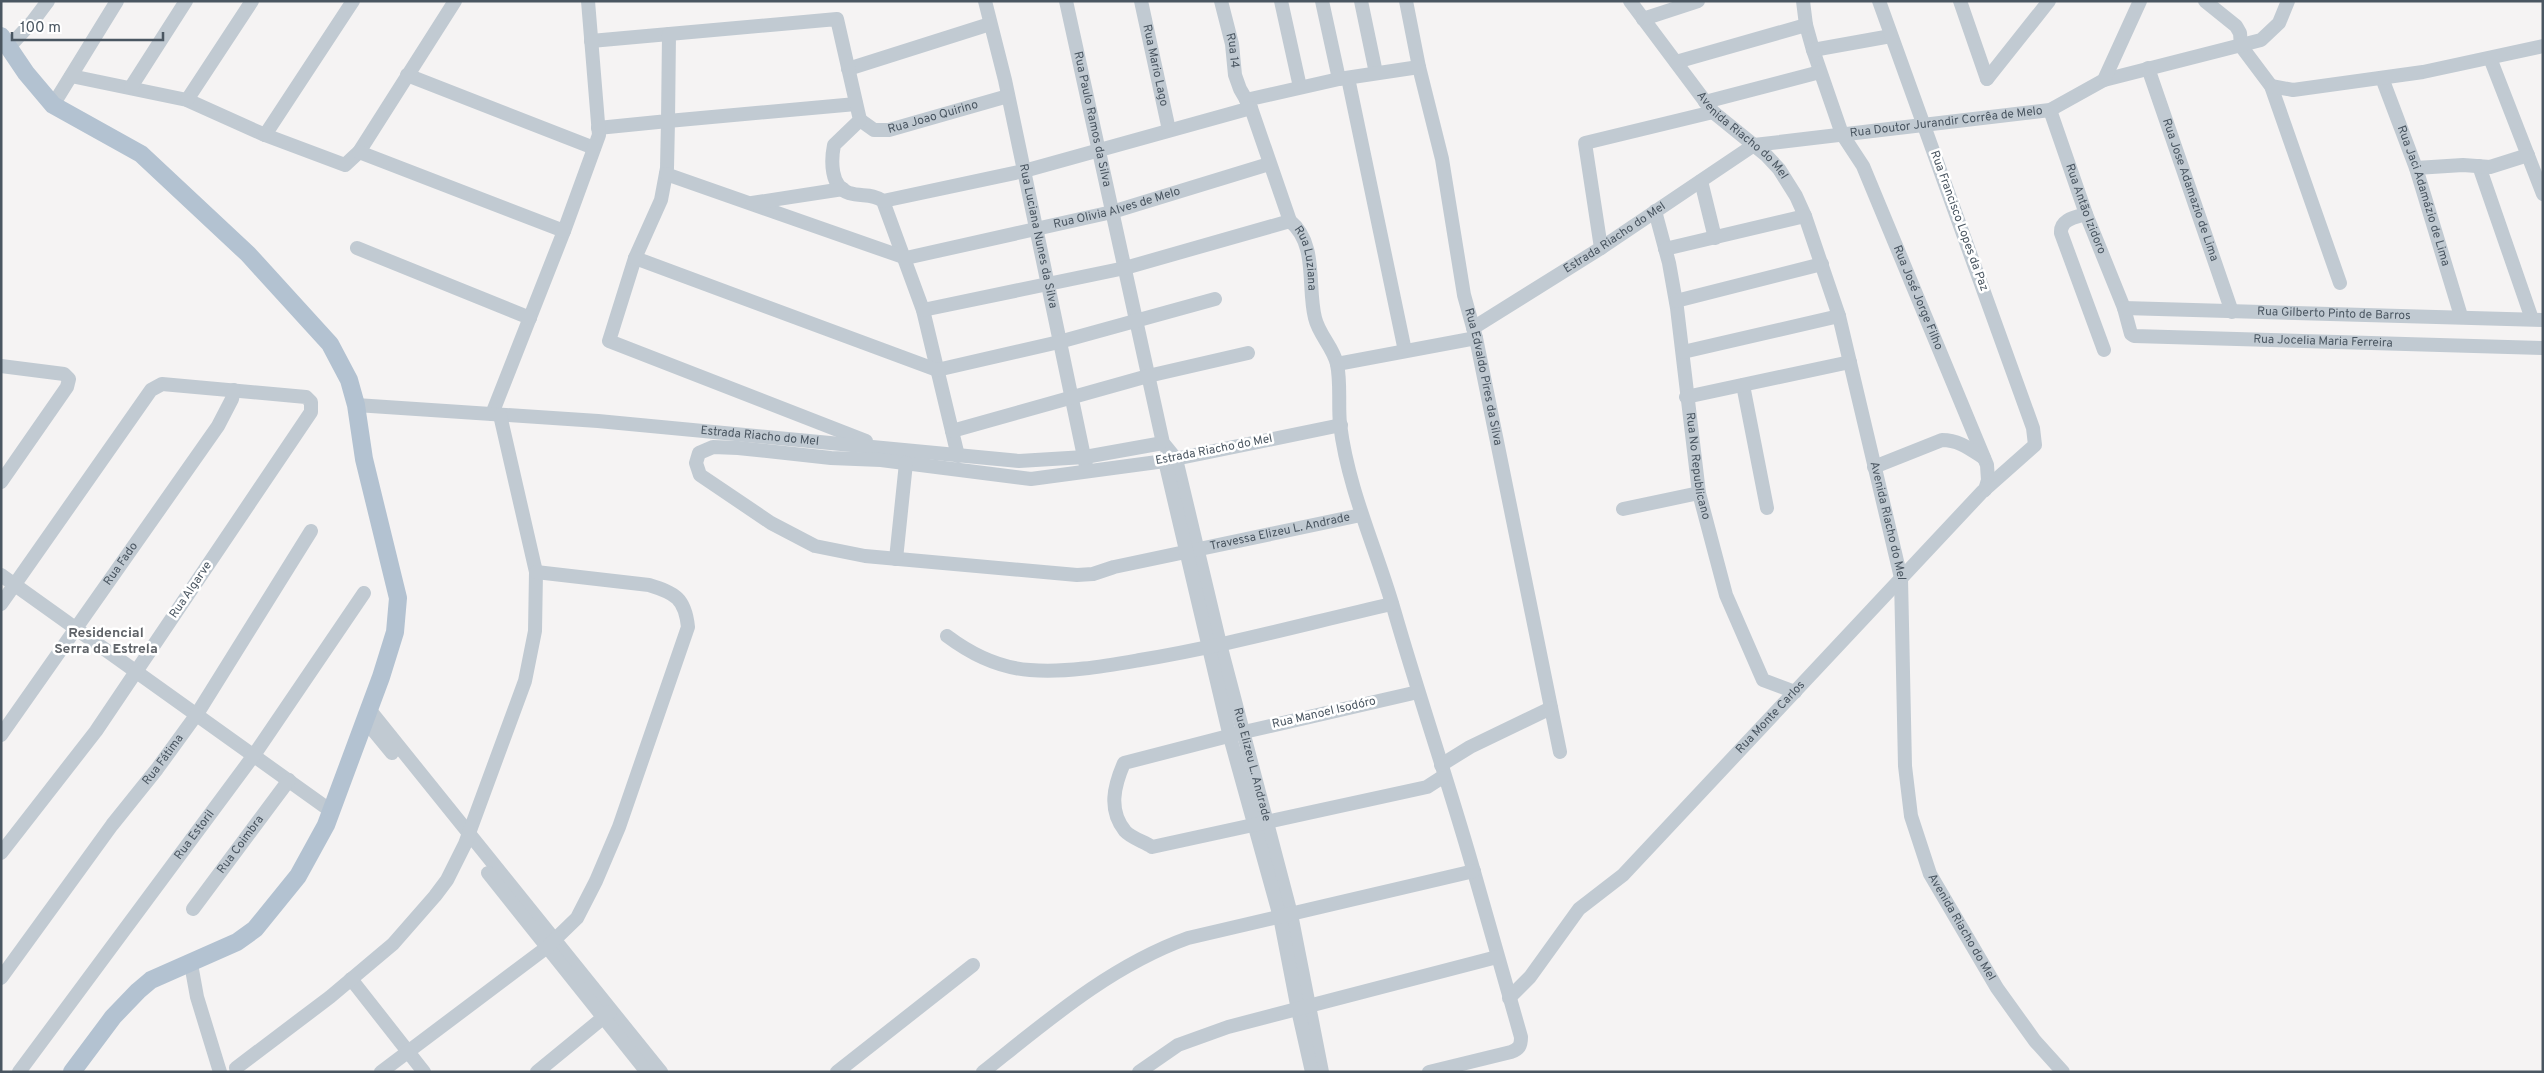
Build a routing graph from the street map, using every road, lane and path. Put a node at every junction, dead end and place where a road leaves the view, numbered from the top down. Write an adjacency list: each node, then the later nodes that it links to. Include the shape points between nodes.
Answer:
1 (48, 1): 31 (street, via 33,22)
2 (117, 1): 43 (street)
3 (186, 1): 48 (street)
4 (252, 1): 51 (street)
5 (353, 1): 63 (street)
6 (455, 1): 42 (street)
7 (588, 1): 30 (street)
8 (985, 1): 26 (street, Rua Luciana Nunes da Silva)
9 (1066, 1): 67 (street, Rua Paulo Ramos da Silva)
10 (1141, 1): 61 (street, Rua Mario Lago)
11 (1222, 1): 53 (street, Rua 14, via 1235,75)
12 (1281, 1): 49 (street)
13 (1322, 1): 45 (street)
14 (1361, 1): 41 (street)
15 (1406, 1): 37 (street, Rua Edvaldo Pires da Silva)
16 (1630, 1): 25 (street, Avenida Riacho do Mel)
17 (1698, 1): 25 (street)
18 (1803, 1): 27 (street, Rua José Jorge Filho)
19 (1879, 1): 29 (street, Rua Francisco Lopes da Paz)
20 (1960, 1): 21 (street, via 1986,79)
21 (2050, 1)
22 (2140, 1): 46 (street)
23 (2205, 1): 32 (street, via 2236,26)
24 (2288, 1): 32 (street, Rua Doutor Jurandir Corrêa de Melo, via 2273,31 2261,40)
25 (1643, 19): 36 (street, Avenida Riacho do Mel)
26 (990, 24): 38 (street); 50 (street, Rua Luciana Nunes da Silva)
27 (1806, 25): 34 (street, Rua José Jorge Filho); 36 (street)
28 (668, 34): 30 (street); 38 (street, via 835,18); 58 (street)
29 (1892, 36): 34 (street); 59 (street, Rua Francisco Lopes da Paz)
30 (591, 41): 60 (street)
31 (5, 42): 54 (main road)
32 (2241, 46): 39 (street, Rua Doutor Jurandir Corrêa de Melo); 47 (street)
33 (2543, 46): 35 (street)
34 (1813, 50): 40 (street, Rua José Jorge Filho)
35 (2490, 58): 44 (street); 68 (street)
36 (1676, 62): 55 (street, Avenida Riacho do Mel)
37 (1419, 67): 41 (street); 106 (street, Rua Edvaldo Pires da Silva, via 1442,159 1458,263)
38 (848, 68): 52 (street)
39 (2148, 68): 46 (street, Rua Doutor Jurandir Corrêa de Melo); 100 (street, Rua Jose Adamazio de Lima)
40 (1820, 72): 55 (street); 62 (street, Rua José Jorge Filho)
41 (1376, 73): 45 (street)
42 (407, 75): 65 (street); 66 (street)
43 (71, 76): 48 (street); 54 (street)
44 (2382, 78): 47 (street, via 2293,90); 71 (street, Rua Jaci Adamázio de Lima)
45 (1344, 79): 49 (street); 110 (street)
46 (2104, 80): 56 (street, Rua Doutor Jurandir Corrêa de Melo)
47 (2271, 86): 94 (street)
48 (131, 87): 51 (street)
49 (1300, 88): 53 (street)
50 (1008, 96): 57 (street, Rua Joao Quirino, via 889,130 874,130); 72 (street, Rua Luciana Nunes da Silva)
51 (187, 100): 63 (street)
52 (856, 104): 57 (street); 58 (street)
53 (1249, 104): 61 (street); 69 (street, Rua Luziana)
54 (53, 105): 122 (main road, via 141,154 248,254 330,344 350,380)
55 (1709, 107): 64 (street, Avenida Riacho do Mel); 88 (street, via 1585,143)
56 (2050, 110): 59 (street, Rua Doutor Jurandir Corrêa de Melo); 81 (street, Rua Antão Izidoro)
57 (860, 120): 75 (street, via 834,145 833,172)
58 (668, 121): 60 (street); 73 (street)
59 (1924, 126): 62 (street, Rua Doutor Jurandir Corrêa de Melo); 126 (street, Rua Francisco Lopes da Paz)
60 (598, 128): 65 (street, via 599,136)
61 (1169, 130): 67 (street)
62 (1842, 134): 64 (street, Rua Doutor Jurandir Corrêa de Melo); 130 (street, Rua José Jorge Filho, via 1863,166)
63 (265, 135): 66 (street, via 346,165)
64 (1754, 145): 74 (street, Estrada Riacho do Mel); 82 (street, Avenida Riacho do Mel, via 1779,169)
65 (594, 148): 85 (street)
66 (359, 152): 85 (street)
67 (1098, 152): 72 (street); 80 (street, Rua Paulo Ramos da Silva)
68 (2528, 155): 70 (street, via 2490,167); 76 (street)
69 (1269, 164): 80 (street, Rua Olivia Alves de Melo); 83 (street, Rua Luziana)
70 (2479, 166): 71 (street); 104 (street)
71 (2416, 168): 102 (street, Rua Jaci Adamázio de Lima)
72 (1024, 171): 77 (street); 84 (street, Rua Luciana Nunes da Silva)
73 (666, 174): 78 (street); 90 (street, via 660,200)
74 (1702, 181): 79 (street, Estrada Riacho do Mel); 86 (street)
75 (843, 189): 77 (street); 78 (street)
76 (2543, 194)
77 (883, 201): 91 (street)
78 (749, 204): 91 (street)
79 (1655, 211): 88 (street, Estrada Riacho do Mel); 89 (street, Rua No Republicano)
80 (1112, 212): 84 (street, Rua Olivia Alves de Melo); 93 (street, Rua Paulo Ramos da Silva)
81 (2086, 214): 98 (street, Rua Antão Izidoro); 109 (street, via 2065,222 2060,228)
82 (1805, 216): 86 (street); 92 (street, Avenida Riacho do Mel)
83 (1290, 221): 93 (street); 114 (street, Rua Luziana, via 1304,240 1315,318)
84 (1036, 229): 91 (street, Rua Olivia Alves de Melo); 95 (street, Rua Luciana Nunes da Silva)
85 (564, 231): 103 (street)
86 (1715, 238): 89 (street)
87 (357, 248): 103 (street)
88 (1601, 248): 106 (street, Estrada Riacho do Mel)
89 (1665, 249): 97 (street, Rua No Republicano)
90 (635, 258): 116 (street); 127 (street, via 609,341)
91 (906, 258): 99 (street)
92 (1822, 264): 97 (street); 101 (street, Avenida Riacho do Mel)
93 (1124, 268): 95 (street); 105 (street, Rua Paulo Ramos da Silva)
94 (2340, 284)
95 (1048, 286): 99 (street); 107 (street, Rua Luciana Nunes da Silva)
96 (1215, 299): 105 (street)
97 (1676, 301): 111 (street, Rua No Republicano)
98 (2124, 308): 100 (street, Rua Gilberto Pinto de Barros); 108 (street, Rua Jocelia Maria Ferreira, via 2131,334 2143,338)
99 (923, 310): 116 (street)
100 (2232, 312): 102 (street, Rua Gilberto Pinto de Barros)
101 (1839, 316): 111 (street); 113 (street, Avenida Riacho do Mel)
102 (2461, 316): 104 (street, Rua Gilberto Pinto de Barros)
103 (530, 318): 123 (street)
104 (2538, 319)
105 (1134, 321): 107 (street); 117 (street, Rua Paulo Ramos da Silva)
106 (1475, 333): 110 (street, Estrada Riacho do Mel); 157 (street, Rua Edvaldo Pires da Silva)
107 (1059, 342): 116 (street); 121 (street, Rua Luciana Nunes da Silva)
108 (2543, 348)
109 (2104, 350)
110 (1405, 351): 114 (street, Estrada Riacho do Mel)
111 (1683, 352): 120 (street, Rua No Republicano)
112 (1248, 353): 117 (street)
113 (1850, 362): 118 (street); 133 (street, Avenida Riacho do Mel)
114 (1337, 364): 124 (street)
115 (1, 366): 135 (street, via 64,374 69,379 67,387)
116 (937, 370): 125 (street)
117 (1148, 376): 121 (street); 128 (street, Rua Paulo Ramos da Silva)
118 (1743, 385): 120 (street); 139 (street)
119 (234, 390): 147 (street, via 162,384 151,390); 151 (street, Rua Fado, via 218,426); 154 (street, Rua Algarve, via 306,397 313,406)
120 (1686, 397): 137 (street, Rua No Republicano)
121 (1072, 399): 125 (street); 132 (street, Rua Luciana Nunes da Silva)
122 (356, 405): 123 (street, Estrada Riacho do Mel); 159 (main road, via 364,459 398,598 391,646)
123 (496, 414): 127 (street, Estrada Riacho do Mel); 144 (street)
124 (1340, 426): 128 (street, Estrada Riacho do Mel); 140 (street)
125 (952, 431): 129 (street)
126 (2036, 441): 134 (street, Rua Monte Carlos, via 2034,448)
127 (882, 447): 129 (street, Estrada Riacho do Mel)
128 (1168, 453): 132 (street, Estrada Riacho do Mel); 142 (street, Rua Elizeu L. Andrade)
129 (958, 456): 132 (street, Estrada Riacho do Mel)
130 (1986, 462): 133 (street, via 1962,443 1942,440); 134 (street); 136 (street, Rua José Jorge Filho, via 1988,480)
131 (906, 464): 132 (street, via 1031,479); 143 (street); 143 (street, Travessa Elizeu L. Andrade, via 713,447 699,453 696,463 700,475 723,492 815,546)
132 (1086, 464)
133 (1874, 468): 146 (street, Avenida Riacho do Mel)
134 (2003, 473): 136 (street, Rua Monte Carlos)
135 (1, 482)
136 (1985, 490): 146 (street, Rua Monte Carlos)
137 (1699, 493): 138 (street); 156 (street, Rua No Republicano, via 1726,595 1763,680)
138 (1623, 508)
139 (1767, 508)
140 (1361, 515): 142 (street, Travessa Elizeu L. Andrade); 150 (street)
141 (311, 532): 158 (street, Rua Fátima)
142 (1192, 551): 143 (street, Travessa Elizeu L. Andrade, via 1077,575); 153 (street, Rua Elizeu L. Andrade)
143 (896, 559)
144 (536, 572): 169 (street, via 535,631 525,682); 174 (street, via 649,584 666,590 684,606 688,626 609,851 578,918)
145 (1, 576): 147 (street)
146 (1901, 578): 156 (street, Rua Monte Carlos); 200 (street, Avenida Riacho do Mel, via 1905,766 1911,816 1927,865 1997,988 2035,1041)
147 (16, 586): 149 (street); 151 (street)
148 (364, 592): 164 (street, Rua Estoril)
149 (1, 604)
150 (1392, 604): 153 (street); 155 (street)
151 (77, 629): 154 (street); 161 (street, Rua Fado)
152 (947, 636): 153 (street, via 963,648 1001,665 1030,670 1099,667)
153 (1214, 646): 160 (street, Rua Elizeu L. Andrade); 162 (street, Rua Elizeu L. Andrade)
154 (137, 672): 158 (street); 170 (street, Rua Algarve, via 96,731)
155 (1418, 692): 160 (street, Rua Manoel Isodóro); 165 (street)
156 (1795, 692): 180 (street, Rua Monte Carlos, via 1623,875 1578,909 1530,977)
157 (1551, 708): 163 (street, Rua Edvaldo Pires da Silva); 165 (street, Rua Manoel Isodóro, via 1470,747)
158 (197, 714): 164 (street); 178 (street, Rua Fátima)
159 (366, 714): 167 (main road); 169 (street)
160 (1244, 732): 162 (street, Rua Manoel Isodóro); 168 (street, Rua Elizeu L. Andrade)
161 (1, 735)
162 (1230, 736): 168 (street, Rua Elizeu L. Andrade); 168 (street, Rua Manoel Isodóro, via 1124,764 1114,785 1114,809 1126,832 1152,847)
163 (1560, 752)
164 (254, 755): 166 (street); 186 (street, Rua Estoril)
165 (1443, 771): 168 (street, Rua Manoel Isodóro, via 1427,787); 171 (street)
166 (289, 780): 167 (street); 172 (street, Rua Coimbra)
167 (331, 811): 176 (main road, via 298,876 260,924 228,948)
168 (1261, 822): 173 (street, Rua Elizeu L. Andrade)
169 (466, 838): 174 (street); 179 (street, via 447,880 419,916 393,944)
170 (1, 853)
171 (1474, 871): 173 (street); 175 (street)
172 (194, 909)
173 (1286, 915): 181 (street, Rua Elizeu L. Andrade); 195 (street, via 1188,938 1135,960 1029,1033)
174 (550, 944): 182 (street); 183 (street)
175 (1497, 957): 180 (street); 181 (street)
176 (191, 964): 184 (main road, via 144,985 113,1017); 188 (street, via 197,997)
177 (973, 965): 194 (street)
178 (1, 978)
179 (351, 980): 183 (street); 185 (street)
180 (1509, 998): 199 (street, via 1521,1037 1518,1049)
181 (1303, 1009): 196 (street, via 1260,1018 1190,1040 1166,1052); 197 (street, Rua Elizeu L. Andrade); 198 (street, Rua Elizeu L. Andrade)
182 (607, 1014): 191 (street); 192 (street); 193 (street)
183 (408, 1053): 189 (street); 190 (street)
184 (85, 1064): 187 (main road)
185 (236, 1068)
186 (19, 1072)
187 (72, 1072)
188 (220, 1072)
189 (381, 1072)
190 (424, 1072)
191 (537, 1072)
192 (647, 1072)
193 (661, 1072)
194 (837, 1072)
195 (983, 1072)
196 (1139, 1072)
197 (1312, 1072)
198 (1322, 1072)
199 (1429, 1072)
200 (2063, 1072)

